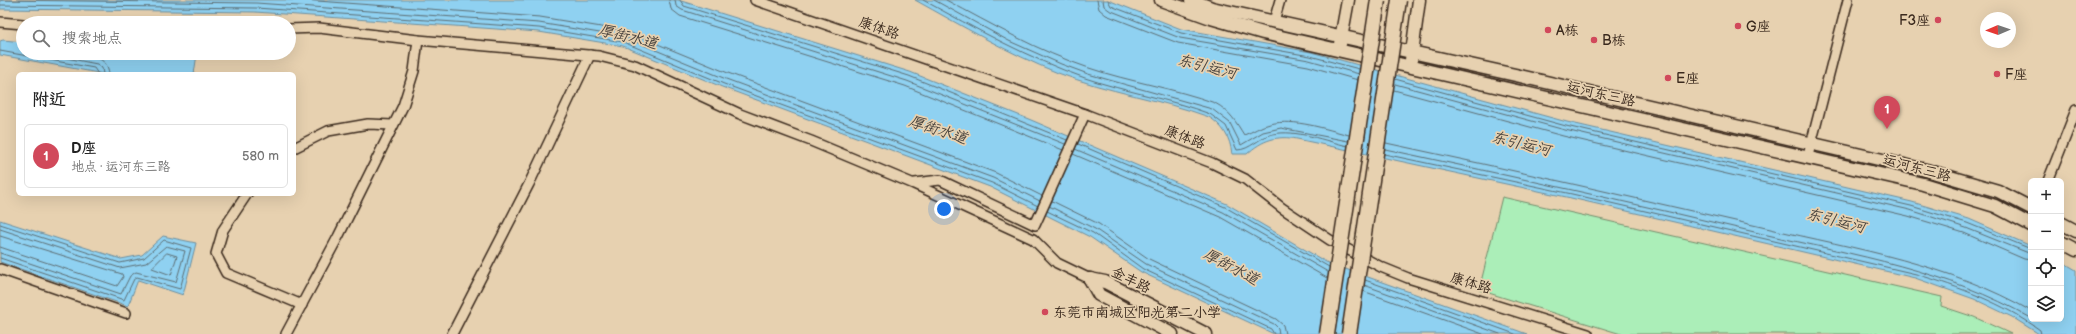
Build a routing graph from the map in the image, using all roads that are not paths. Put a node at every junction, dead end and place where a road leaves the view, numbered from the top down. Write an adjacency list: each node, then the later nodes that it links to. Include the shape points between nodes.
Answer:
1 (755, 0): 21 (street, 康体路)
2 (1161, 0): 16 (street, 运河东三路, via 1218,20)
3 (1191, 0): 10 (street, 运河东三路, via 1212,8)
4 (1280, 0): 10 (street)
5 (1348, 0): 14 (street)
6 (1378, 0): 43 (main road, bridge)
7 (1399, 0): 44 (main road, bridge)
8 (1419, 0): 17 (street)
9 (1848, 0): 23 (street)
10 (1274, 21): 14 (street, 运河东三路)
11 (0, 22): 12 (street)
12 (16, 23)
13 (296, 29): 15 (street, via 319,28)
14 (1341, 37): 16 (street); 17 (street, 运河东三路)
15 (418, 40): 18 (street); 22 (street, via 414,71 403,106)
16 (1339, 50): 19 (street, 运河东三路)
17 (1412, 52): 19 (street); 23 (street, 运河东三路)
18 (590, 55): 27 (street, via 635,65 740,114); 40 (street, via 529,184)
19 (1410, 66): 25 (street, 运河东三路)
20 (2076, 110): 26 (street)
21 (1085, 114): 27 (street, via 1035,225 940,180); 45 (street, 康体路, via 1229,170 1306,225 1381,267 1408,278)
22 (393, 125): 24 (street, via 368,124 328,131); 37 (street)
23 (1811, 143): 25 (street); 29 (street, 运河东三路, via 1926,170 1998,191)
24 (296, 147)
25 (1808, 156): 30 (street, 运河东三路, via 1924,184 1995,206)
26 (2049, 178)
27 (914, 184): 36 (street, via 1032,239 1057,263)
28 (246, 196): 37 (street, via 223,230 216,254 226,273)
29 (2028, 206)
30 (2028, 223)
31 (2064, 225): 32 (street)
32 (2076, 231)
33 (2064, 244): 34 (street)
34 (2076, 250)
35 (0, 269): 38 (street)
36 (1090, 279): 41 (street, 金丰路, via 1099,295); 42 (street, 金丰路, via 1105,282)
37 (302, 305): 39 (street)
38 (126, 313)
39 (286, 334)
40 (452, 334)
41 (1172, 334)
42 (1206, 334)
43 (1327, 334)
44 (1349, 334)
45 (1588, 334)

